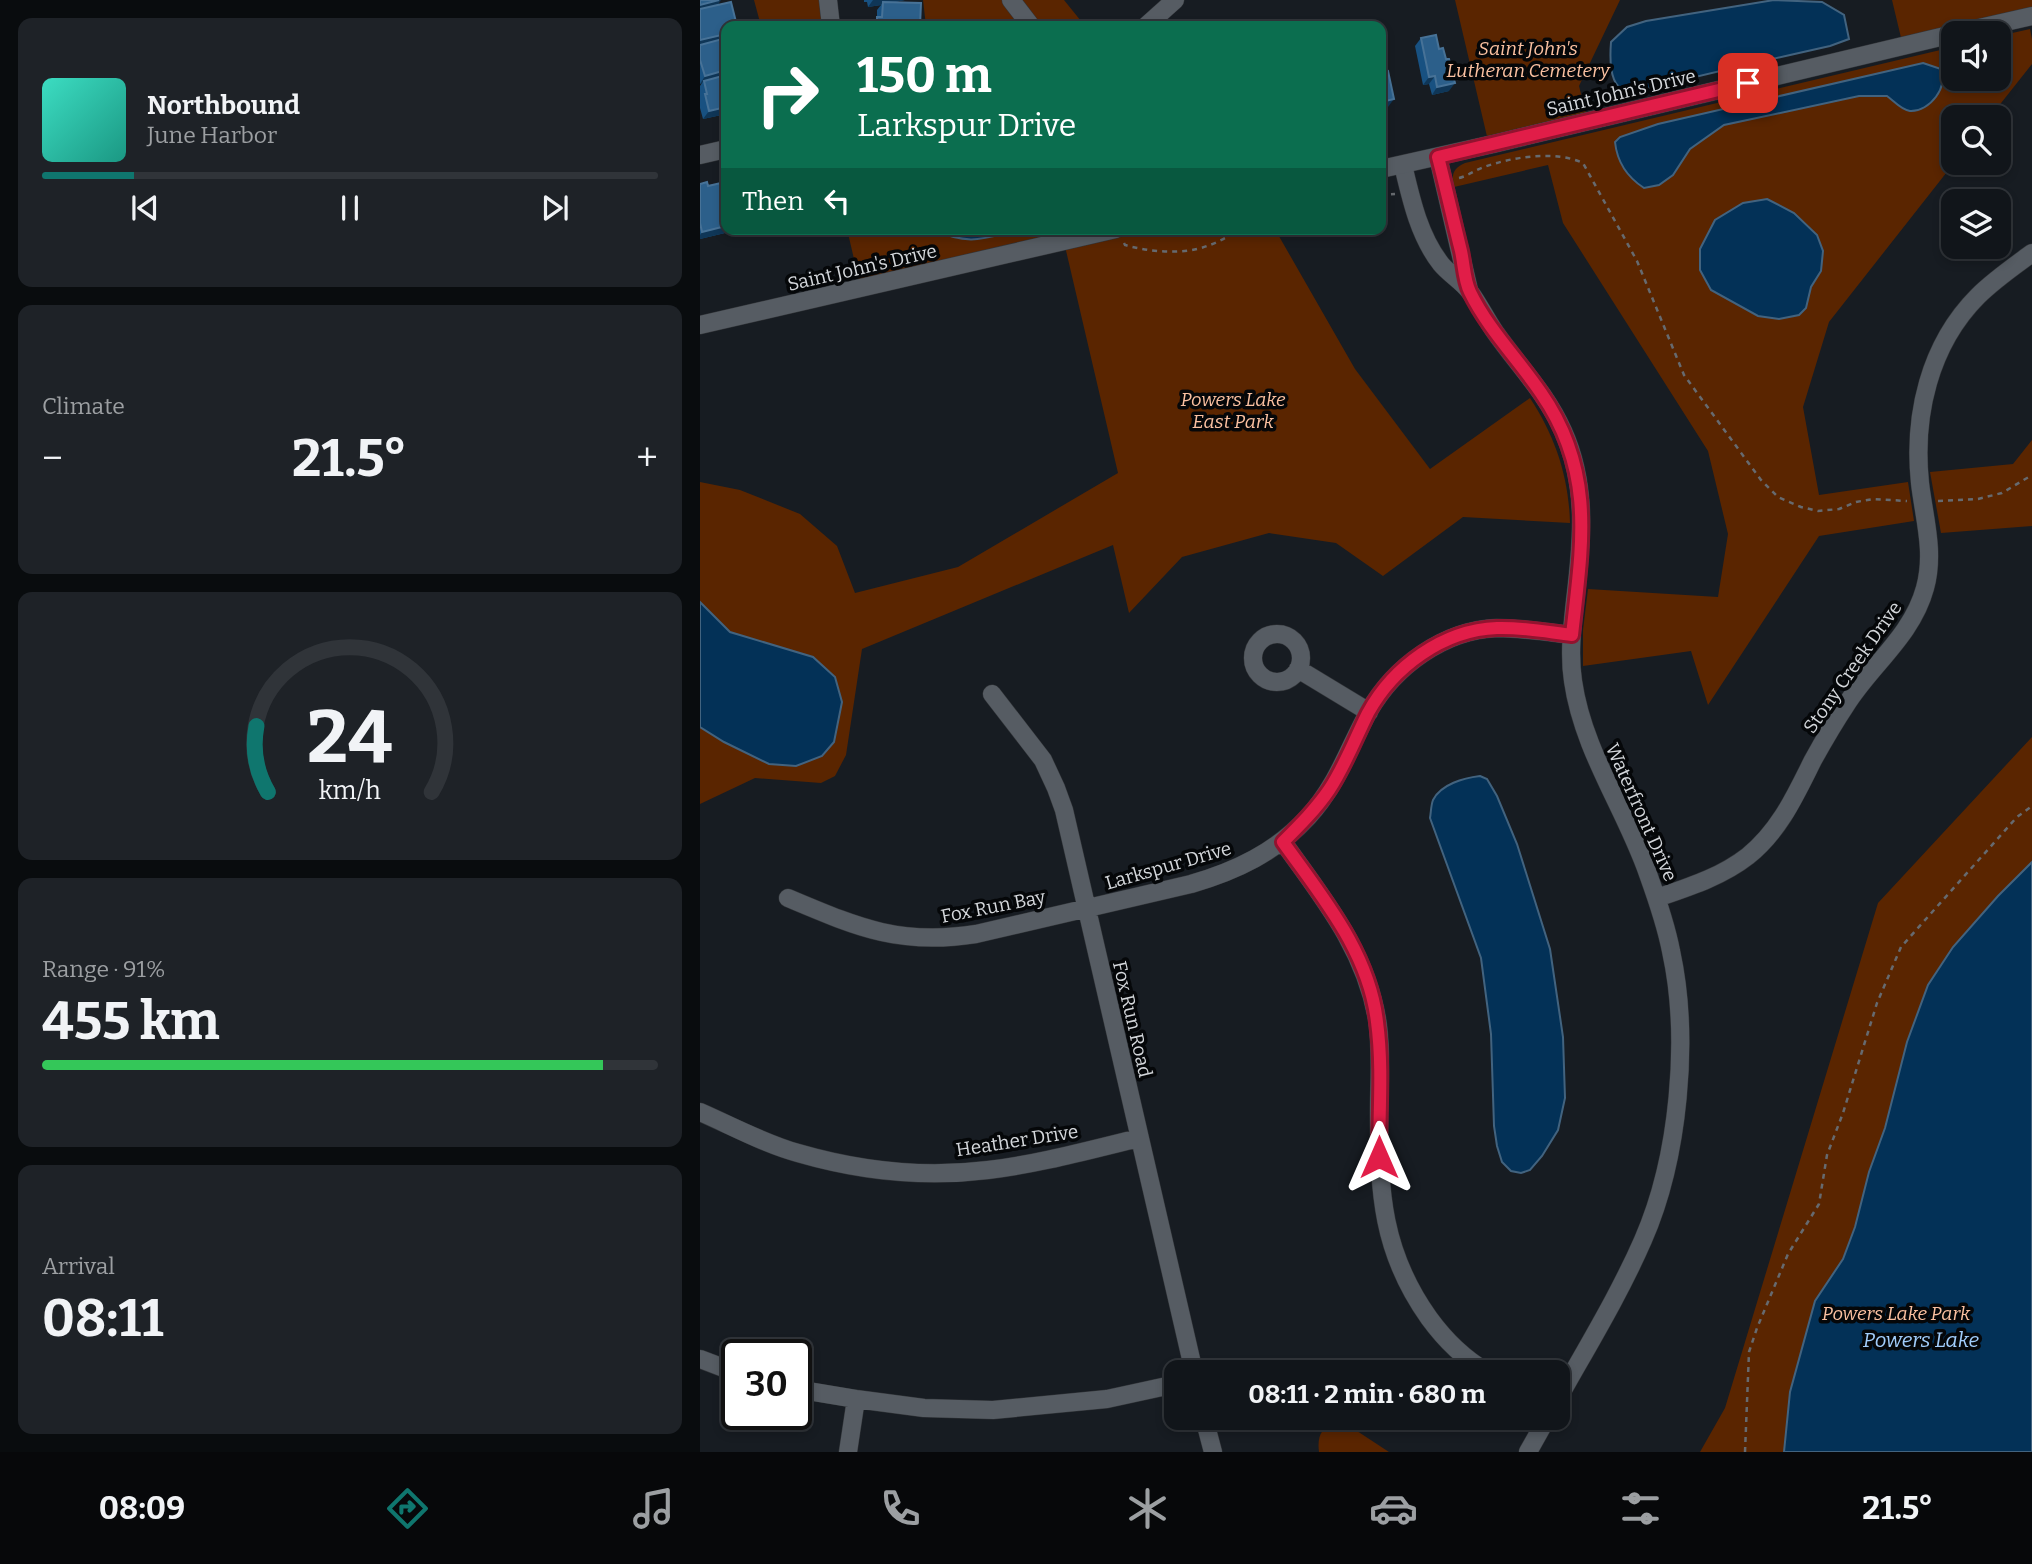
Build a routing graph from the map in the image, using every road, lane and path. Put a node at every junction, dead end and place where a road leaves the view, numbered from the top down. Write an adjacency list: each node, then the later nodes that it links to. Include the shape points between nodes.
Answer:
1 (828, 0): 5 (street)
2 (1011, 0): 6 (street)
3 (1175, 0): 7 (street)
4 (2032, 16): 8 (street, Saint John's Drive)
5 (830, 21)
6 (1027, 21)
7 (1152, 21)
8 (2011, 21)
9 (1941, 37): 12 (street, Saint John's Drive)
10 (721, 150): 11 (street)
11 (700, 155)
12 (1438, 157): 13 (street, Saint John's Drive); 15 (street, Waterfront Drive)
13 (1403, 165): 14 (street, Saint John's Drive); 16 (street, Waterfront Drive)
14 (1386, 168)
15 (1444, 182): 22 (street, Waterfront Drive); 25 (path, via 1488,165 1531,156 1583,163 1637,261 1684,374 1761,480 1778,496 1818,511 1873,499)
16 (1409, 191): 17 (path); 22 (street, Waterfront Drive, via 1423,233 1441,264)
17 (1386, 194)
18 (1110, 235): 23 (street, Saint John's Drive)
19 (1120, 235): 20 (path, via 1125,245 1137,248 1188,251)
20 (1230, 235)
21 (2032, 253): 25 (street, Stony Creek Drive, via 1977,298 1959,319 1934,364 1919,419)
22 (1469, 290): 26 (street, Waterfront Drive, via 1553,411 1574,461 1583,524)
23 (700, 325)
24 (2032, 475): 25 (path, via 2002,493 1978,499)
25 (1922, 502): 33 (street, Stony Creek Drive, via 1929,560 1918,610 1906,632 1847,704 1787,813 1748,856 1722,873)
26 (1572, 635): 29 (street, Larkspur Drive, via 1494,628 1459,636 1427,650 1403,669); 33 (street, Waterfront Drive, via 1572,677 1583,729 1642,855)
27 (1298, 669): 29 (street)
28 (992, 694): 34 (street, Fox Run Road, via 1043,760 1056,788)
29 (1369, 712): 31 (street, Larkspur Drive, via 1329,790)
30 (2032, 806): 50 (path, via 2017,817 1901,947 1877,1003 1827,1156 1819,1204 1788,1254 1749,1352)
31 (1283, 842): 34 (street, Larkspur Drive, via 1220,876); 39 (street, via 1343,927 1370,989 1377,1021 1380,1186 1395,1258 1414,1296 1442,1335)
32 (788, 898): 34 (street, Fox Run Bay, via 886,934 946,939)
33 (1657, 898): 41 (street, Waterfront Drive, via 1671,950 1679,1028 1680,1073 1667,1161 1645,1237)
34 (1086, 908): 36 (street, Fox Run Road)
35 (700, 1112): 36 (street, Heather Drive, via 796,1153 901,1172 988,1170)
36 (1139, 1138): 38 (street, Fox Run Road)
37 (700, 1359): 40 (street)
38 (1191, 1360)
39 (1468, 1360)
40 (721, 1367)
41 (1570, 1378)
42 (1164, 1387): 44 (street, via 1107,1399 993,1410)
43 (812, 1392): 44 (street)
44 (856, 1399): 47 (street)
45 (1207, 1430): 48 (street)
46 (1540, 1430): 49 (street)
47 (848, 1452)
48 (1213, 1452)
49 (1528, 1452)
50 (1745, 1452)

